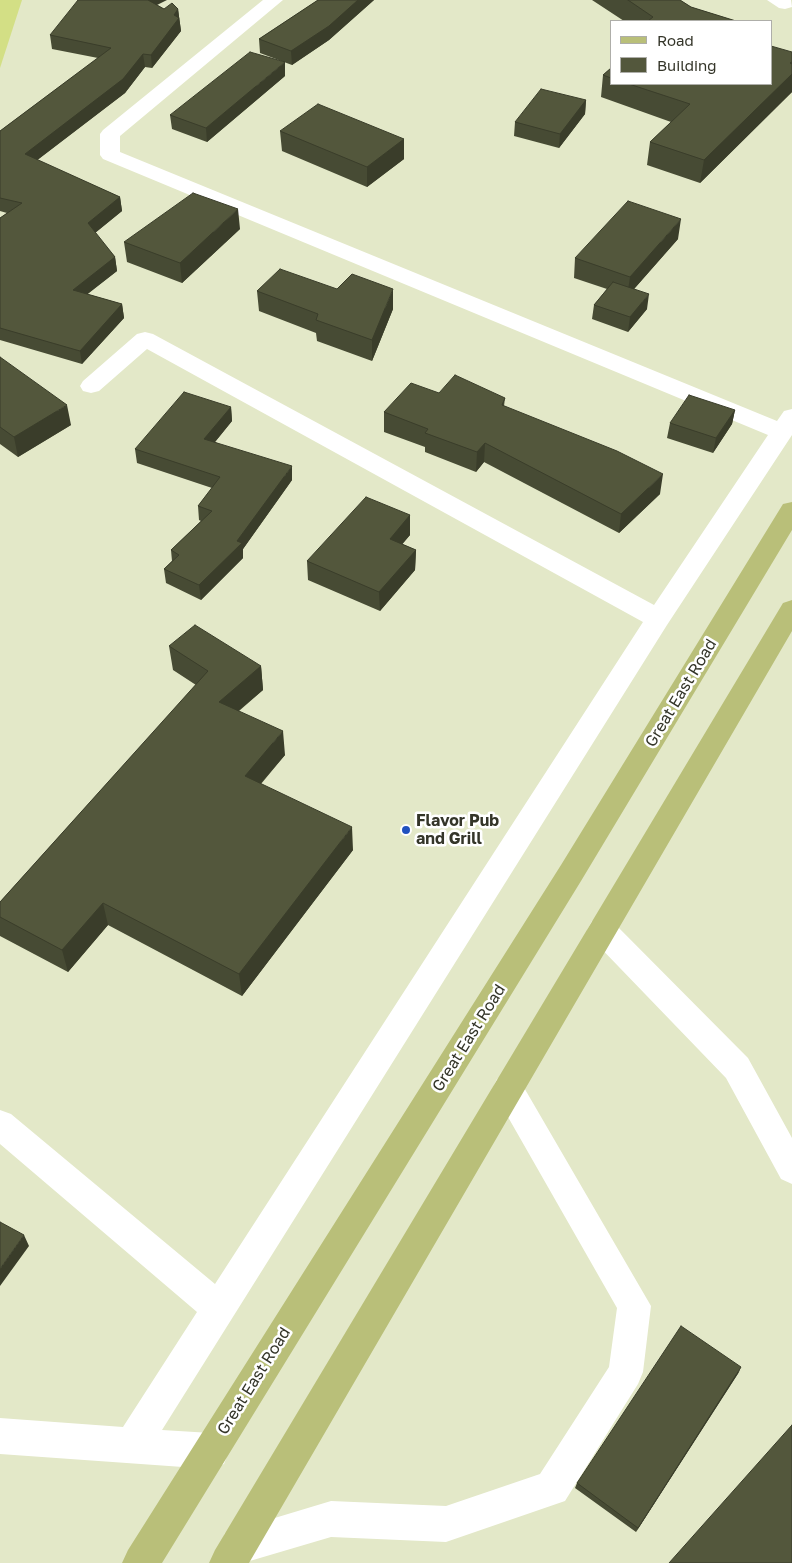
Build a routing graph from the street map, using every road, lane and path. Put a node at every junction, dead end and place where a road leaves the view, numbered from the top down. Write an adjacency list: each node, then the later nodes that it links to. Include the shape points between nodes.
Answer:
1 (274, 0): 3 (street, via 110,134 110,155)
2 (90, 386): 6 (street, via 145,339)
3 (787, 424): 6 (street)
4 (792, 510): 14 (main road, Great East Road, via 572,873)
5 (792, 608): 7 (main road)
6 (658, 619): 11 (street)
7 (602, 930): 8 (main road); 10 (street, via 737,1068)
8 (508, 1089): 15 (main road); 15 (street, via 634,1306 626,1372 552,1488 446,1524 331,1519)
9 (0, 1124): 11 (street)
10 (792, 1169)
11 (219, 1309): 13 (street)
12 (0, 1436): 13 (street)
13 (132, 1445): 14 (street)
14 (211, 1451): 16 (main road, Great East Road)
15 (233, 1554)
16 (141, 1563)

